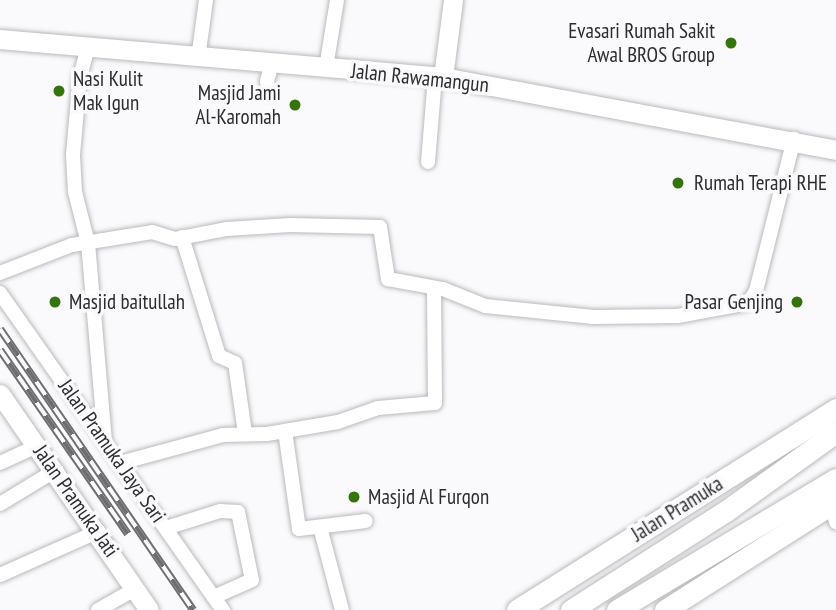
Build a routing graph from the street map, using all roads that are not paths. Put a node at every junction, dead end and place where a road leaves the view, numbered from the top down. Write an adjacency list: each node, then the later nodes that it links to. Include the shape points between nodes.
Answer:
1 (206, 0): 6 (street)
2 (337, 0): 8 (street)
3 (453, 0): 9 (street)
4 (0, 39): 5 (street, Jalan Rawamangun)
5 (88, 47): 6 (street, Jalan Rawamangun); 15 (street, via 80,76 73,155 75,192)
6 (198, 59): 7 (street, Jalan Rawamangun)
7 (272, 64): 8 (street, Jalan Rawamangun); 10 (street, via 267,81)
8 (326, 68): 9 (street, Jalan Rawamangun)
9 (439, 77): 11 (street, Jalan Rawamangun); 13 (street)
10 (270, 93)
11 (794, 139): 12 (street, Jalan Rawamangun); 17 (street, via 761,279 748,303 678,316 593,317 485,306)
12 (835, 151)
13 (428, 162)
14 (182, 237): 15 (street, via 152,232); 17 (street, via 290,225 380,227 386,278); 23 (street, via 219,356 235,363)
15 (88, 243): 16 (street); 24 (street)
16 (0, 273)
17 (434, 288): 21 (street, via 435,403 378,408 338,422)
18 (0, 293): 24 (street, Jalan Pramuka Jaya Sari)
19 (2, 400): 25 (street, Jalan Pramuka Jati)
20 (836, 409): 36 (main road, Jalan Pramuka)
21 (285, 430): 23 (street); 33 (street, via 299,529)
22 (836, 432): 39 (main road, Jalan Pramuka)
23 (245, 433): 27 (street, via 174,445)
24 (105, 442): 27 (street, Jalan Pramuka Jaya Sari)
25 (37, 446): 26 (street); 28 (street, Jalan Pramuka Jati)
26 (0, 463)
27 (120, 463): 34 (street, Jalan Pramuka Jaya Sari)
28 (56, 470): 30 (street); 35 (street, Jalan Pramuka Jati)
29 (836, 480): 47 (main road)
30 (0, 504)
31 (834, 509): 48 (main road)
32 (366, 521): 33 (street)
33 (320, 527): 44 (street)
34 (166, 528): 40 (street, Jalan Pramuka Jaya Sari); 40 (street, via 220,511 238,512 252,580)
35 (99, 531): 37 (street); 38 (street, Jalan Pramuka Jati)
36 (632, 537): 39 (main road); 45 (main road, Jalan Pramuka)
37 (0, 575)
38 (135, 589): 41 (street); 42 (street, Jalan Pramuka Jati)
39 (603, 590): 46 (main road, Jalan Pramuka)
40 (214, 597): 43 (street, Jalan Pramuka Jaya Sari)
41 (99, 610)
42 (149, 610)
43 (223, 610)
44 (342, 610)
45 (517, 610)
46 (571, 610)
47 (617, 610)
48 (666, 610)

